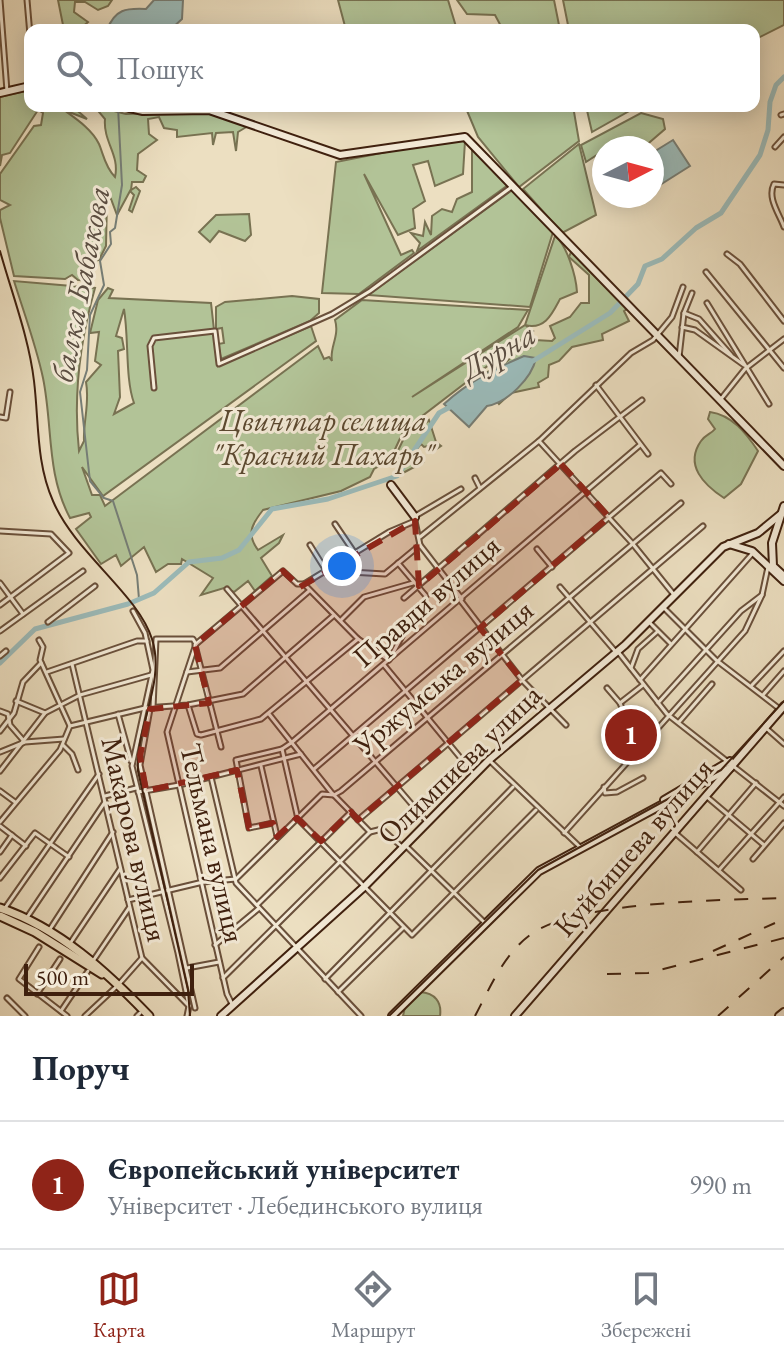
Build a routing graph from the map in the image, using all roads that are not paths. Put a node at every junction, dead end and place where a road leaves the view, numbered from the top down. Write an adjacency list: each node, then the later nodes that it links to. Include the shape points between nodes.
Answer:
1 (0, 0): 5 (street)
2 (27, 0): 3 (street)
3 (29, 24)
4 (24, 87): 5 (main road)
5 (4, 92)
6 (215, 112): 10 (main road, via 340,155 465,137)
7 (784, 137): 8 (street)
8 (775, 147)
9 (784, 185): 11 (street, via 771,186)
10 (513, 186): 20 (main road); 28 (street, via 370,291 332,314 219,364 215,331 154,338)
11 (784, 227)
12 (727, 254): 18 (street)
13 (706, 272): 23 (street)
14 (683, 287): 20 (street, via 672,317)
15 (692, 293): 17 (street)
16 (707, 303): 25 (street)
17 (684, 313): 19 (street); 22 (street, via 699,319)
18 (784, 321)
19 (682, 327): 22 (street); 24 (street)
20 (657, 336): 24 (main road); 27 (street)
21 (784, 339): 23 (street)
22 (721, 348): 25 (street)
23 (768, 351): 25 (street); 26 (street)
24 (679, 357): 31 (main road)
25 (747, 367): 31 (street); 32 (street)
26 (784, 368)
27 (596, 385): 34 (street); 35 (street)
28 (154, 388)
29 (10, 392): 33 (street, via 6,418)
30 (642, 400): 34 (street)
31 (719, 401): 39 (main road)
32 (769, 404)
33 (0, 417)
34 (619, 417): 36 (street); 38 (street)
35 (539, 441): 38 (street); 43 (street)
36 (640, 445): 37 (street); 45 (street, Правди вулиця)
37 (648, 454)
38 (561, 464): 45 (street); 68 (street)
39 (783, 464)
40 (475, 478): 43 (street)
41 (671, 484): 49 (street, via 661,473)
42 (391, 485): 50 (main road)
43 (480, 488): 55 (street)
44 (461, 489): 50 (street)
45 (585, 490): 49 (street); 87 (street, Правди вулиця)
46 (681, 503): 56 (street, Уржумська вулиця)
47 (784, 506): 48 (main road)
48 (781, 514): 54 (main road); 58 (main road)
49 (609, 517): 56 (street); 66 (street)
50 (415, 519): 55 (street); 62 (street)
51 (335, 524): 62 (street)
52 (703, 526): 69 (street)
53 (0, 531): 84 (street, via 51,534 69,553)
54 (756, 533): 57 (main road); 58 (main road, via 766,534); 63 (main road, via 749,543)
55 (420, 537): 60 (street)
56 (632, 543): 69 (street); 85 (street, Уржумська вулиця)
57 (726, 544): 63 (main road); 83 (main road, Олимпиева улица)
58 (772, 544): 63 (main road, via 765,553); 72 (main road, via 773,566)
59 (310, 545): 70 (street)
60 (420, 545): 65 (street); 68 (street)
61 (537, 549): 66 (street)
62 (354, 552): 64 (street)
63 (753, 553): 67 (main road); 100 (street)
64 (343, 559): 65 (street, via 350,572 385,574); 70 (street)
65 (398, 563): 74 (street)
66 (552, 567): 99 (street)
67 (768, 567): 72 (main road); 81 (street)
68 (439, 569): 78 (street); 87 (street)
69 (653, 569): 83 (street); 98 (street)
70 (325, 570): 75 (street)
71 (83, 571): 92 (street)
72 (784, 579)
73 (0, 583): 84 (street)
74 (413, 583): 78 (street); 95 (street, via 364,597)
75 (304, 584): 80 (street); 89 (street, via 283,571)
76 (95, 586): 96 (street)
77 (560, 587): 85 (street)
78 (416, 588): 82 (street); 86 (street)
79 (227, 589): 89 (street)
80 (310, 591): 93 (street); 102 (street)
81 (762, 595): 109 (street); 117 (street, via 745,631)
82 (426, 596)
83 (675, 596): 90 (main road, Олимпиева улица)
84 (10, 597): 88 (street); 92 (street)
85 (568, 597): 98 (street); 113 (street, Уржумська вулиця)
86 (404, 598)
87 (461, 600): 99 (street); 116 (street, Правди вулиця)
88 (0, 605)
89 (241, 605): 102 (street); 107 (street)
90 (664, 608): 97 (main road, Олимпиева улица); 100 (street)
91 (133, 611): 106 (street)
92 (23, 614): 101 (street)
93 (333, 616): 95 (street); 115 (street)
94 (412, 618): 116 (street)
95 (341, 620): 104 (street)
96 (48, 622)
97 (649, 622): 103 (street); 111 (main road, Олимпиева улица)
98 (590, 623): 111 (street); 127 (street)
99 (480, 628): 113 (street); 134 (street)
100 (686, 629): 108 (street); 109 (street)
101 (0, 631)
102 (264, 631): 115 (street); 125 (street, via 220,668)
103 (657, 632): 108 (street); 121 (street, via 638,649)
104 (358, 639): 116 (street); 129 (street)
105 (39, 640): 118 (street)
106 (147, 641): 119 (street); 126 (street)
107 (195, 644): 124 (street, Тельмана вулиця); 125 (street); 145 (street, via 193,639 156,639)
108 (672, 645): 128 (street)
109 (706, 649): 117 (street); 140 (street)
110 (6, 651): 114 (street)
111 (616, 651): 121 (street); 144 (main road, Олимпиева улица)
112 (784, 651): 132 (street)
113 (500, 655): 127 (street); 153 (street, Уржумська вулиця)
114 (0, 656)
115 (286, 657): 129 (street); 138 (street, via 243,694)
116 (389, 660): 120 (street, Правди вулиця)
117 (716, 660): 132 (street); 152 (street)
118 (41, 663): 123 (street); 137 (street, via 23,682)
119 (72, 664): 123 (street); 135 (street, Макарова вулиця)
120 (384, 665): 134 (street); 147 (street, Правди вулиця)
121 (631, 668): 128 (street)
122 (784, 671): 136 (street)
123 (47, 672): 141 (street)
124 (187, 672): 125 (street); 143 (street, Тельмана вулиця)
125 (202, 673): 138 (street)
126 (151, 675): 135 (street); 145 (street)
127 (522, 680): 144 (street); 167 (street)
128 (640, 680): 131 (street)
129 (308, 683): 147 (street); 151 (street)
130 (712, 684): 156 (street)
131 (643, 685): 139 (street); 140 (street)
132 (752, 685): 136 (street)
133 (607, 688): 139 (street)
134 (405, 692): 153 (street); 163 (street)
135 (80, 695): 141 (street); 155 (street, Макарова вулиця)
136 (763, 695): 146 (street)
137 (16, 701): 149 (street); 154 (street)
138 (209, 702): 142 (street); 162 (street)
139 (620, 703): 160 (street, via 626,718)
140 (658, 703): 152 (street)
141 (60, 705): 149 (street); 158 (street)
142 (188, 705): 143 (street); 162 (street, via 197,734)
143 (174, 706): 145 (street); 188 (street, Тельмана вулиця, via 167,732)
144 (549, 707): 157 (street); 174 (main road, Олимпиева улица)
145 (149, 708): 150 (street); 175 (street); 193 (street, via 140,756)
146 (782, 708): 159 (main road, Куйбишева вулиця)
147 (330, 709): 163 (street); 166 (street, Правди вулиця)
148 (0, 711): 154 (street, via 8,714)
149 (45, 713): 164 (street)
150 (118, 714): 155 (street); 175 (street)
151 (269, 714): 162 (street); 166 (street)
152 (667, 714): 156 (street); 191 (street)
153 (429, 717): 167 (street); 176 (street, Уржумська вулиця)
154 (8, 721): 161 (street); 164 (street)
155 (86, 721): 158 (street); 183 (street, Макарова вулиця)
156 (679, 722): 177 (street)
157 (566, 725)
158 (70, 726): 165 (street)
159 (766, 727): 168 (street); 177 (main road, Куйбишева вулиця)
160 (614, 730)
161 (0, 731)
162 (217, 732): 169 (street)
163 (352, 735): 176 (street); 179 (street)
164 (26, 742): 165 (street); 171 (street); 182 (street)
165 (64, 742): 180 (street); 202 (street)
166 (291, 743): 170 (street, Правди вулиця); 172 (street)
167 (449, 743): 184 (street); 189 (street)
168 (784, 744)
169 (221, 747)
170 (282, 749): 173 (street); 181 (street, Правди вулиця, via 236,760)
171 (0, 752)
172 (301, 754): 173 (street, Правди вулиця); 179 (street)
173 (284, 760): 178 (street, Правди вулиця); 208 (street)
174 (489, 760): 184 (main road, Олимпиева улица); 190 (street)
175 (132, 762): 192 (street)
176 (374, 762): 189 (street); 196 (street, Уржумська вулиця)
177 (731, 764): 187 (street); 198 (main road, Куйбишева вулиця); 226 (main road)
178 (261, 766): 181 (street, Правди вулиця); 211 (street)
179 (314, 769): 196 (street)
180 (78, 770)
181 (237, 770): 185 (street, Правди вулиця); 211 (street, via 249,828)
182 (0, 771)
183 (99, 774): 199 (street, Макарова вулиця); 222 (street)
184 (474, 775): 210 (main road, Олимпиева улица)
185 (211, 777): 188 (street, Правди вулиця); 236 (street)
186 (643, 778): 195 (street)
187 (756, 783): 204 (street); 207 (street)
188 (179, 785): 193 (street, Правди вулиця); 237 (street, Тельмана вулиця)
189 (396, 787): 209 (street); 210 (street)
190 (513, 787): 205 (street); 233 (street)
191 (604, 787): 195 (street); 197 (street)
192 (137, 790): 193 (street, Правди вулиця); 199 (street, Правди вулиця); 240 (street)
193 (146, 791): 240 (street)
194 (2, 792): 201 (street); 202 (street)
195 (605, 793): 197 (street)
196 (334, 795): 206 (street); 208 (street, Уржумська вулиця, via 322,794)
197 (597, 795): 217 (street)
198 (706, 795): 207 (street); 216 (main road, Куйбишева вулиця)
199 (104, 796): 203 (street, Макарова вулиця)
200 (784, 797): 204 (street)
201 (0, 798)
202 (15, 802): 213 (street)
203 (105, 802): 214 (street, Макарова вулиця); 229 (street)
204 (782, 804): 218 (street)
205 (536, 810): 217 (street); 241 (street)
206 (351, 812): 209 (street); 221 (street)
207 (729, 815): 218 (street); 228 (street)
208 (298, 818): 220 (street, Уржумська вулиця); 221 (street)
209 (358, 820): 215 (street)
210 (427, 822): 225 (main road, Олимпиева улица)
211 (273, 823): 220 (street)
212 (784, 823): 223 (street)
213 (0, 824): 219 (street)
214 (113, 832): 232 (street, Макарова вулиця); 251 (street)
215 (370, 832): 225 (street, via 382,829); 231 (street)
216 (674, 832): 228 (street); 281 (main road, Куйбишева вулиця)
217 (564, 833): 226 (street)
218 (751, 833): 223 (street); 234 (street)
219 (12, 835): 224 (street); 227 (street)
220 (277, 837): 236 (street, Уржумська вулиця)
221 (321, 841): 231 (street); 244 (street)
222 (49, 843): 224 (street, via 35,833); 229 (street); 245 (street)
223 (764, 845): 230 (street)
224 (26, 846): 235 (street)
225 (404, 846): 233 (street); 238 (main road, Олимпиева улица)
226 (580, 847): 248 (main road, via 539,871)
227 (0, 852)
228 (697, 852): 234 (street)
229 (69, 857): 247 (street)
230 (753, 859)
231 (341, 863): 238 (street); 249 (street)
232 (121, 868): 242 (street, Макарова вулиця); 253 (street)
233 (430, 870): 241 (street); 246 (street)
234 (719, 870): 239 (street)
235 (0, 878)
236 (236, 879): 237 (street); 244 (street)
237 (202, 884): 240 (street); 252 (street, Тельмана вулиця)
238 (364, 887): 246 (street); 255 (main road, Олимпиева улица)
239 (741, 890)
240 (165, 891): 242 (street); 260 (street); 268 (street)
241 (454, 894): 248 (street); 250 (street, via 412,935)
242 (128, 900): 243 (street, Макарова вулиця)
243 (130, 907): 256 (street, Макарова вулиця); 258 (street)
244 (258, 907): 249 (street); 252 (street)
245 (1, 911): 247 (main road); 251 (main road)
246 (388, 916): 250 (street); 263 (street)
247 (26, 919): 251 (main road)
248 (484, 923): 280 (main road)
249 (275, 926): 255 (street); 262 (street)
250 (403, 928): 265 (street)
251 (41, 931): 253 (main road); 264 (main road)
252 (215, 945): 259 (street, Тельмана вулиця)
253 (69, 946): 258 (main road)
254 (39, 947): 266 (street, via 19,979)
255 (296, 949): 263 (street); 269 (main road, Олимпиева улица)
256 (142, 958): 264 (street); 268 (street, Макарова вулиця)
257 (60, 959): 266 (street)
258 (93, 961): 264 (main road)
259 (219, 962): 260 (street); 262 (street, Тельмана вулиця)
260 (186, 969): 270 (street)
261 (88, 971): 271 (street)
262 (223, 978): 269 (street, Тельмана вулиця)
263 (325, 979): 265 (street)
264 (117, 986): 273 (main road); 276 (street)
265 (338, 992): 279 (street)
266 (37, 994): 271 (street)
267 (7, 998): 274 (street)
268 (189, 1006): 277 (street)
269 (233, 1006): 278 (main road, Олимпиева улица)
270 (195, 1008)
271 (61, 1011): 275 (street)
272 (784, 1012): 282 (main road)
273 (142, 1015)
274 (25, 1016)
275 (67, 1016)
276 (85, 1016)
277 (187, 1016)
278 (221, 1016)
279 (361, 1016)
280 (390, 1016)
281 (515, 1016)
282 (779, 1016)

